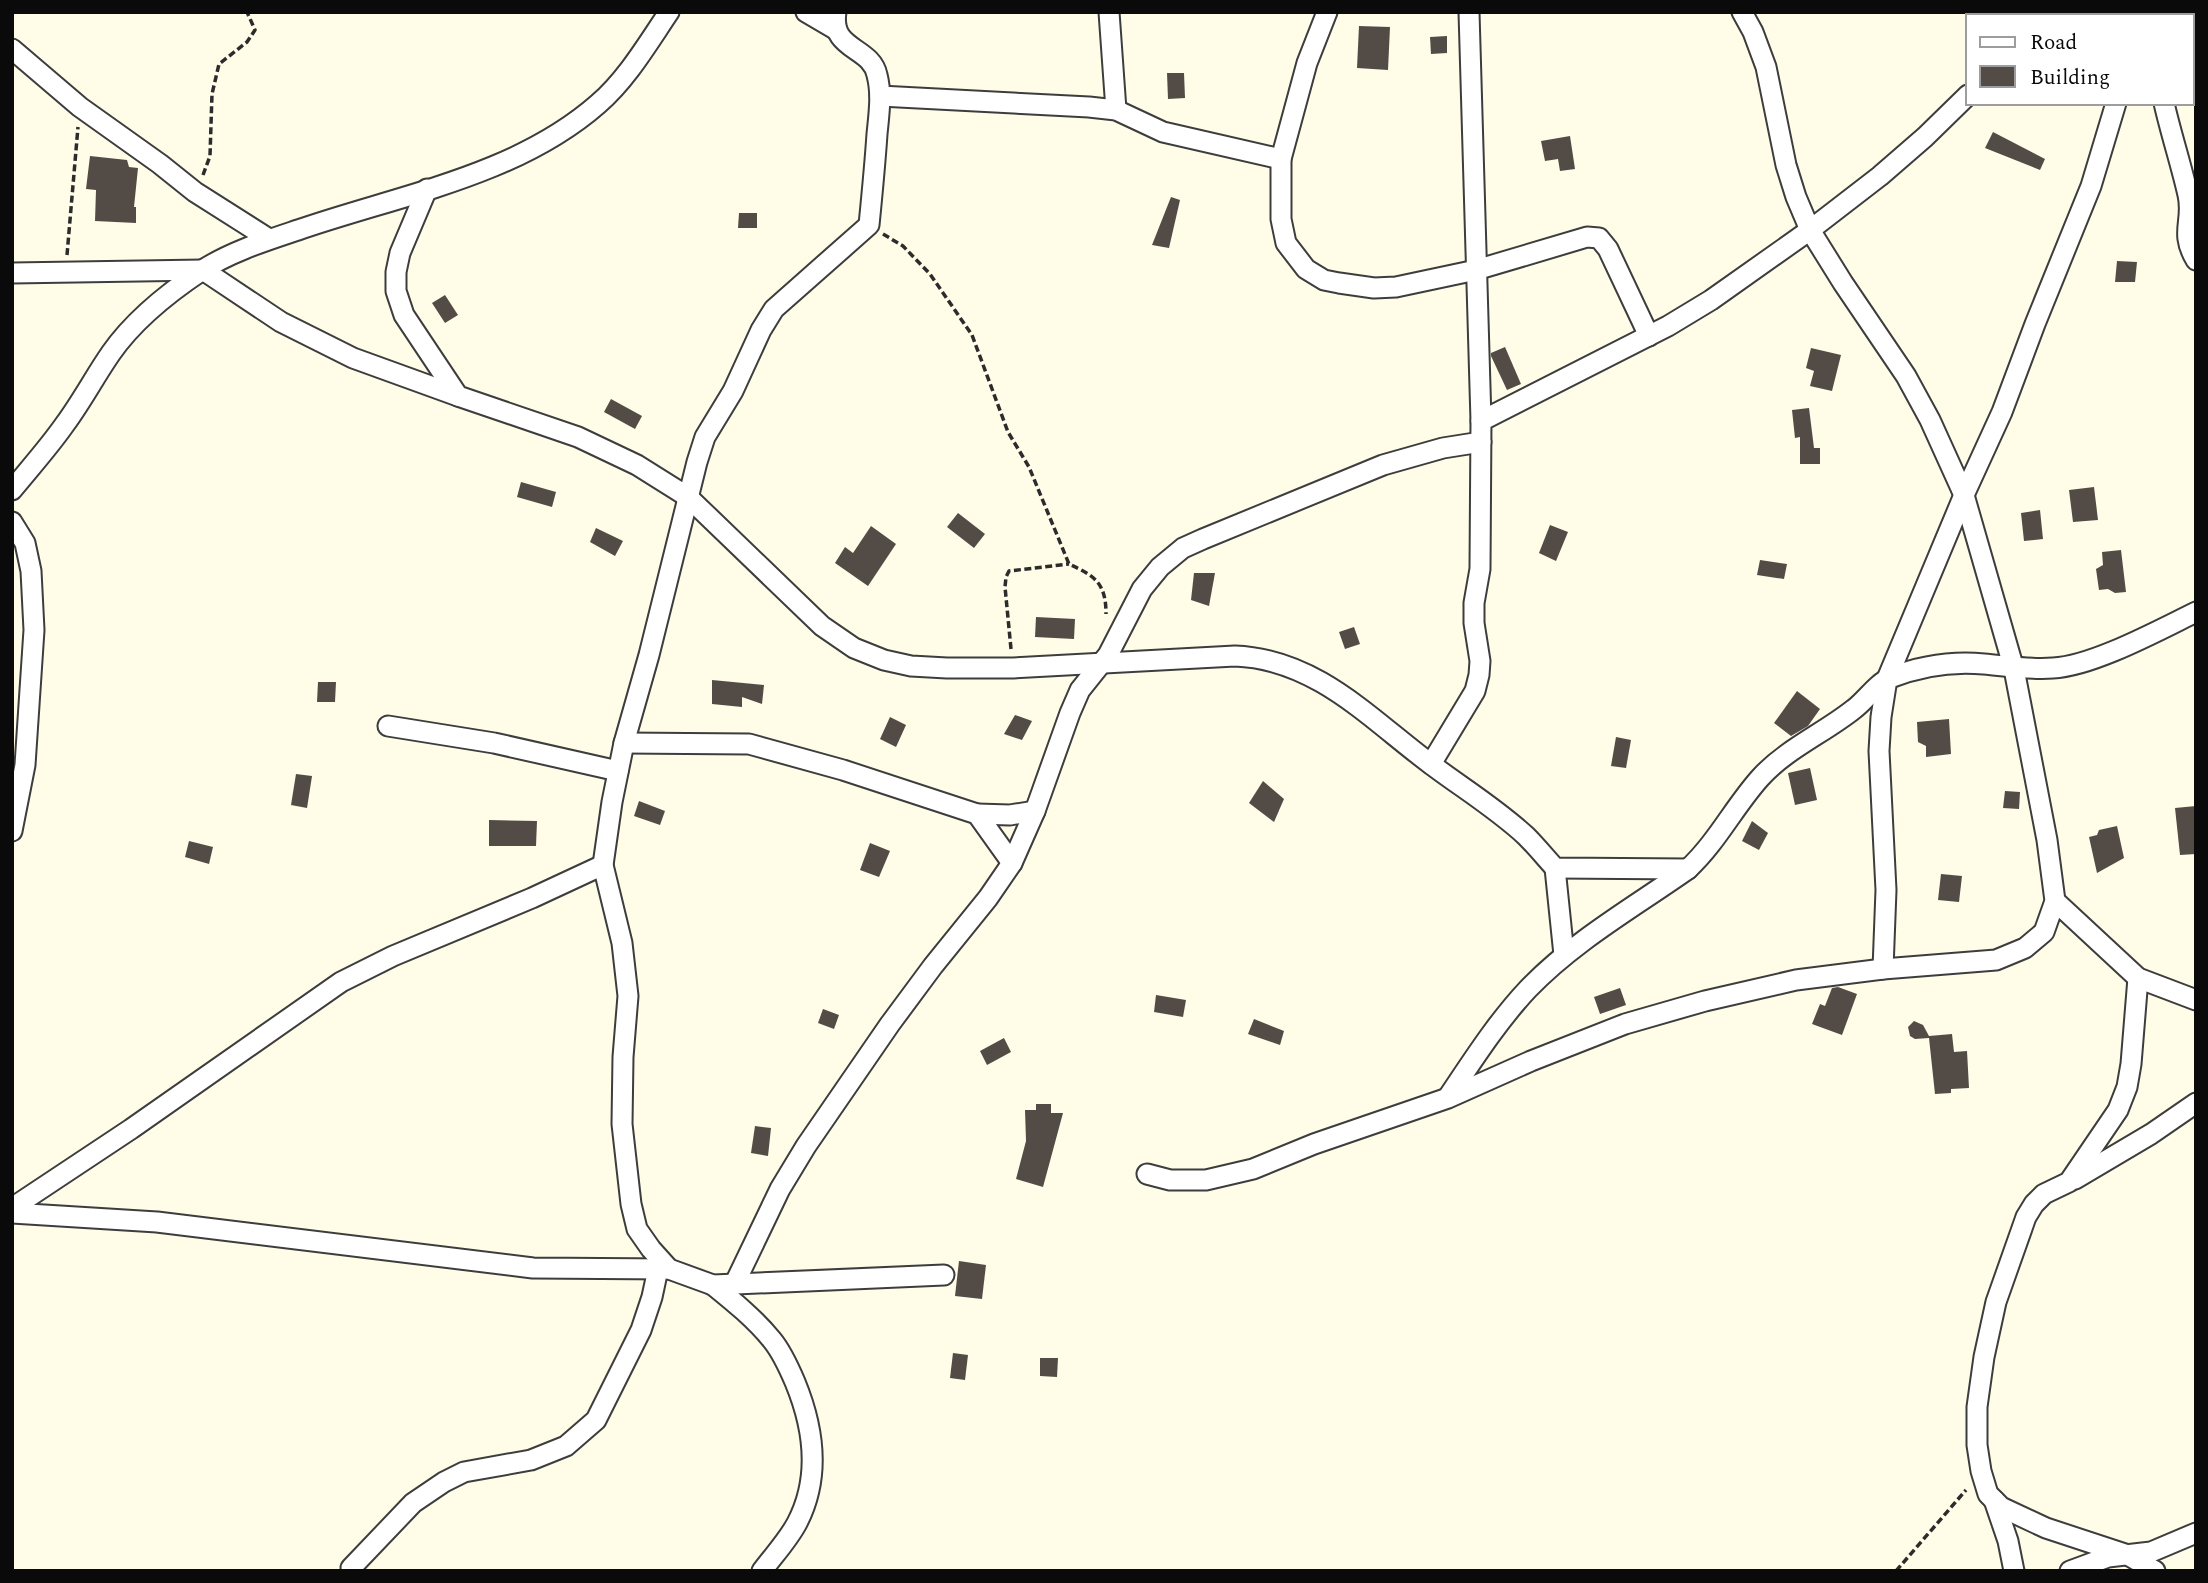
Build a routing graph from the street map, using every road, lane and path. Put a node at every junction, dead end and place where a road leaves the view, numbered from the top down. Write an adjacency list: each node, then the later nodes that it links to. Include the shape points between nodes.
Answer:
1 (247, 12): 18 (path, via 256,30 219,64 212,94 210,156)
2 (669, 12): 17 (street, via 601,103 568,129 522,155)
3 (806, 12): 8 (street)
4 (1109, 12): 15 (street)
5 (1328, 12): 16 (street, via 1307,63)
6 (1469, 12): 24 (street)
7 (1742, 12): 20 (street, via 1766,68 1786,165)
8 (835, 20): 10 (street, via 841,38 873,62)
9 (12, 49): 14 (street)
10 (880, 96): 15 (street); 19 (street)
11 (1966, 97): 20 (street, via 1880,176)
12 (2115, 105): 32 (street, via 2091,186 2002,412)
13 (2165, 105): 22 (street, via 2189,197 2186,233)
14 (80, 107): 18 (street); 25 (path)
15 (1116, 110): 16 (street, via 1163,132)
16 (1281, 159): 24 (street, via 1281,219 1286,243 1307,269 1324,279 1396,287)
17 (427, 189): 21 (street); 28 (street, via 400,253 396,291 404,315)
18 (195, 192): 21 (street)
19 (869, 225): 33 (street, via 774,309 705,437); 35 (path, via 903,246 930,274 972,335 1009,432 1029,467)
20 (1810, 230): 27 (street, via 1711,300); 32 (street, via 1906,376)
21 (269, 239): 23 (street)
22 (2196, 260)
23 (204, 270): 25 (street); 28 (street, via 281,322 353,358); 31 (street, via 154,307 113,351 65,425)
24 (1476, 270): 27 (street, via 1587,237 1599,238); 29 (street)
25 (66, 272): 26 (street)
26 (12, 273)
27 (1648, 336): 29 (street)
28 (458, 396): 33 (street, via 578,437 637,465)
29 (1481, 421): 30 (street)
30 (1481, 442): 38 (street, via 1383,465 1183,548 1160,566 1142,589); 44 (street, via 1480,569 1474,603 1479,675 1475,691)
31 (12, 490)
32 (1964, 495): 40 (street); 41 (street)
33 (688, 497): 39 (street, via 822,626 854,648 911,666); 43 (street)
34 (12, 522): 48 (street, via 25,543 34,601 25,765)
35 (1069, 564): 37 (path, via 1094,576 1101,587); 39 (path, via 1009,571 1005,587)
36 (2196, 612): 40 (street, via 2086,661 2055,668)
37 (1106, 624)
38 (1101, 664): 39 (street); 44 (street, via 1235,656 1293,668 1364,710); 46 (street, via 1080,690)
39 (1013, 668)
40 (2014, 669): 41 (street, via 1952,663); 53 (street)
41 (1887, 679): 52 (street, via 1855,709 1760,778 1706,853); 55 (street, via 1879,751 1886,890)
42 (388, 726): 45 (street, via 494,743)
43 (624, 743): 45 (street); 47 (street, via 724,742 766,748)
44 (1431, 765): 51 (street, via 1526,836)
45 (618, 771): 50 (street)
46 (1035, 811): 47 (street); 49 (street)
47 (977, 814): 49 (street)
48 (12, 831)
49 (1012, 863): 67 (street, via 890,1024 807,1146 780,1189)
50 (603, 865): 62 (street, via 341,982); 64 (street, via 622,943 628,996 622,1124 631,1204 638,1229)
51 (1555, 868): 52 (street); 54 (street)
52 (1688, 869): 54 (street)
53 (2055, 901): 55 (street, via 2044,932 2025,948 1996,960); 56 (street)
54 (1564, 955): 58 (street, via 1528,989)
55 (1882, 969): 58 (street, via 1796,980 1625,1024)
56 (2138, 978): 57 (street); 61 (street, via 2127,1087 2118,1110)
57 (2196, 1000)
58 (1447, 1098): 60 (street, via 1253,1169 1206,1180 1170,1180)
59 (2196, 1103): 61 (street)
60 (1147, 1174)
61 (2069, 1182): 68 (street, via 2044,1195 2026,1217 1996,1301 1977,1407)
62 (12, 1208)
63 (12, 1213): 64 (street, via 157,1222 533,1268)
64 (664, 1269): 66 (street); 72 (street, via 641,1330 596,1420 566,1446 531,1460 464,1472 444,1482 413,1503)
65 (944, 1275): 67 (street)
66 (713, 1285): 67 (street); 73 (street, via 774,1342 806,1410 812,1439 814,1463 808,1494 797,1523)
67 (734, 1285)
68 (1981, 1471): 69 (street); 74 (path)
69 (1994, 1500): 71 (street, via 2046,1528); 75 (street)
70 (2196, 1533): 71 (street, via 2151,1552)
71 (2128, 1555): 76 (street); 77 (street)
72 (351, 1568)
73 (762, 1571)
74 (1896, 1571)
75 (2014, 1571)
76 (2070, 1571)
77 (2155, 1571)

